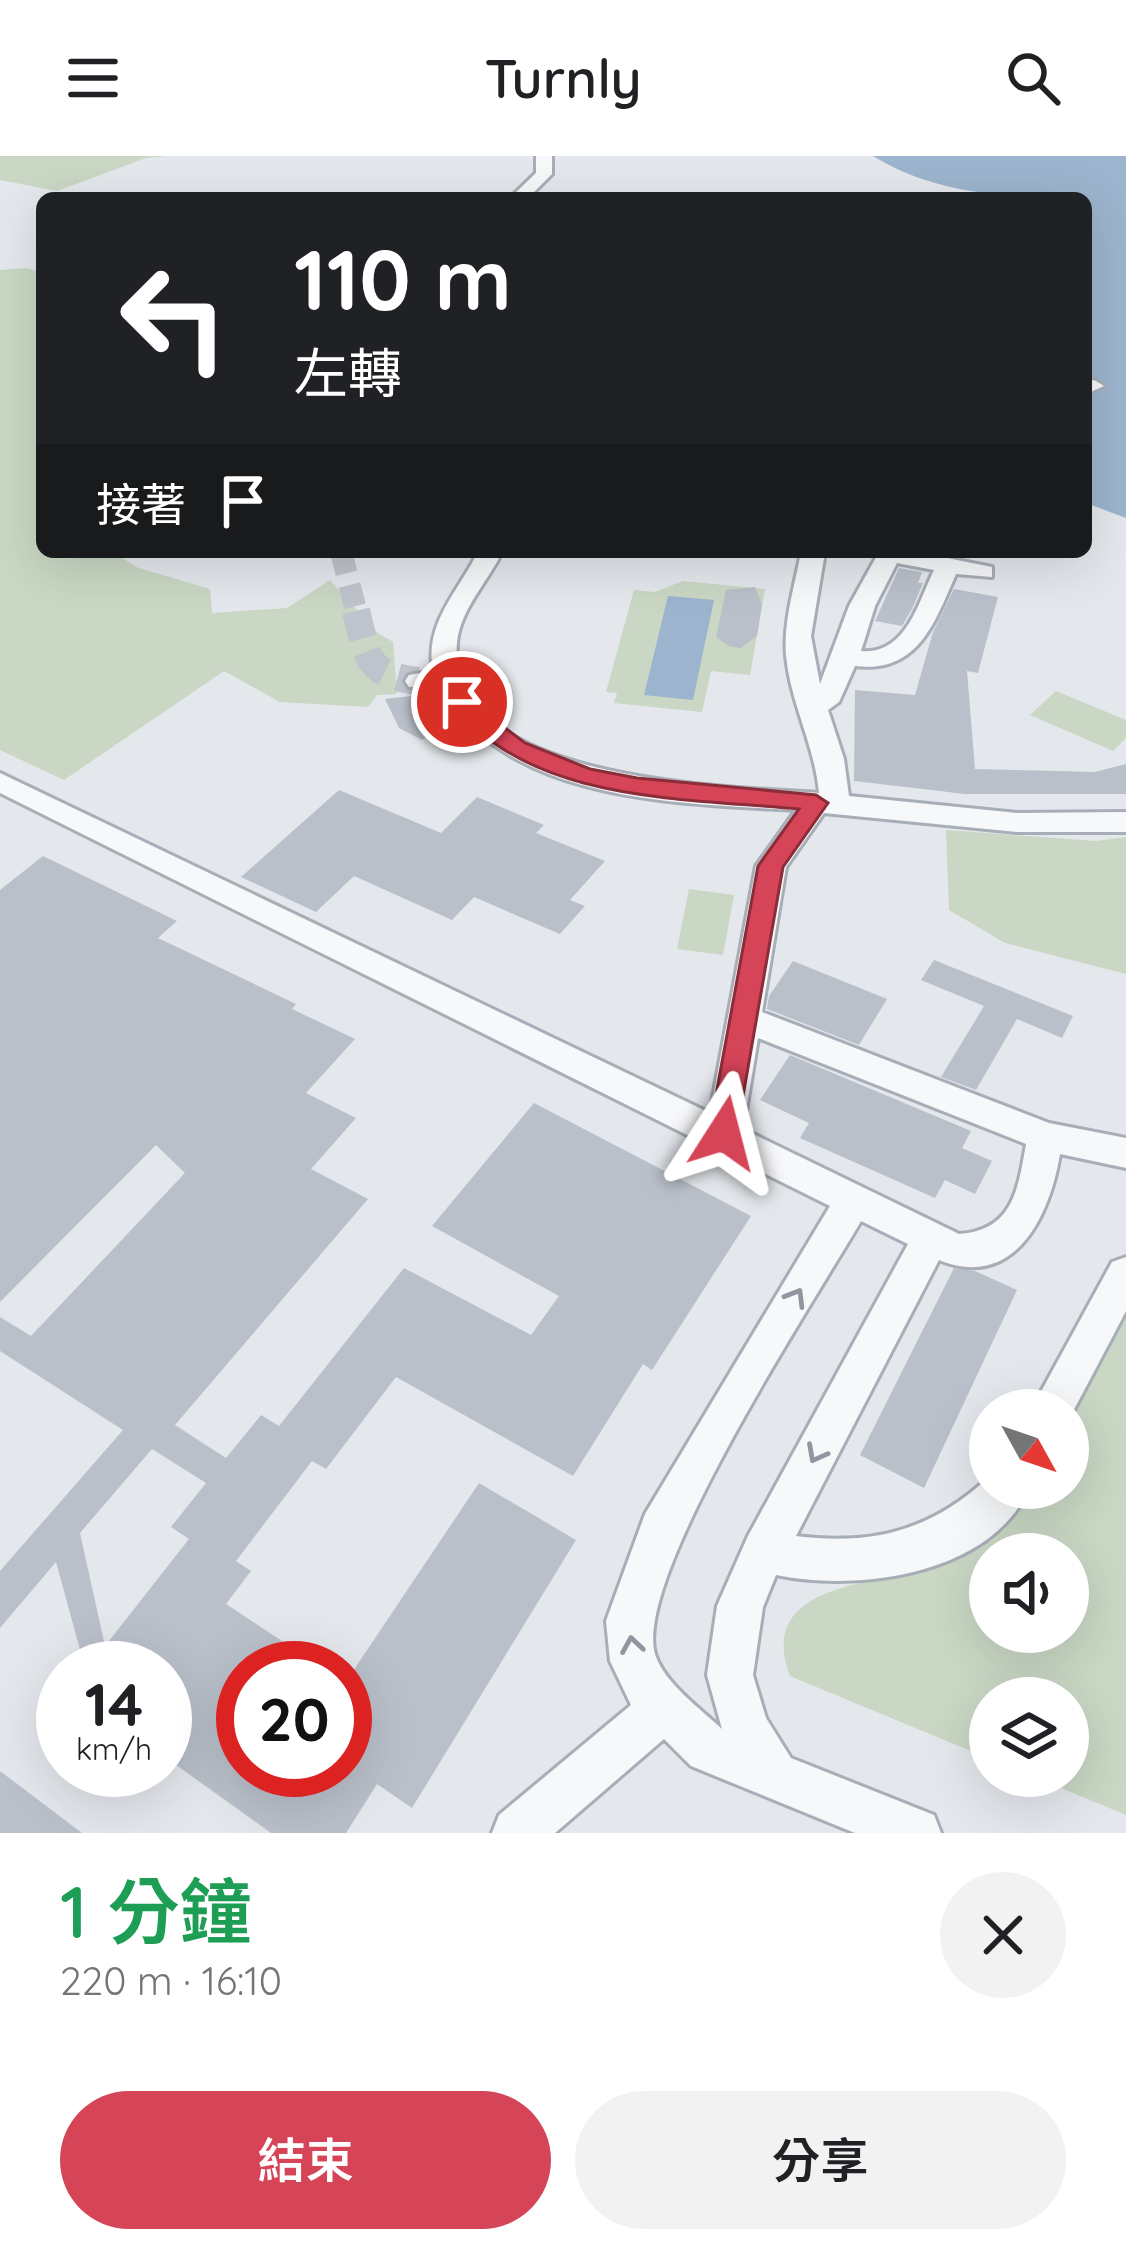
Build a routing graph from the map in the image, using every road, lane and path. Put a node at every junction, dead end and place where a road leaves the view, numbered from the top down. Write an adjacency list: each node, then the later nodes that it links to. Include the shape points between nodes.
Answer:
1 (544, 156): 2 (street, via 544,174)
2 (524, 192)
3 (486, 558): 10 (street, via 448,623)
4 (812, 558): 12 (street, via 798,650)
5 (888, 558): 9 (street)
6 (911, 558): 7 (street)
7 (948, 565): 8 (street); 9 (street, via 908,648 884,660)
8 (983, 572)
9 (846, 657): 12 (street, via 825,702)
10 (448, 677): 11 (street); 14 (street, via 482,724 562,768 637,785)
11 (418, 681)
12 (813, 707): 14 (street, via 830,759)
13 (0, 782): 17 (street)
14 (825, 804): 15 (street, via 1030,823); 16 (street, via 771,866)
15 (1126, 823)
16 (742, 1018): 17 (street); 18 (street)
17 (724, 1133): 20 (street)
18 (1045, 1137): 19 (street); 21 (street, via 1031,1204 1009,1238 978,1251)
19 (1126, 1153)
20 (852, 1202): 21 (street); 26 (street, one-way to 20, via 633,1660 629,1622 640,1580 667,1514)
21 (930, 1240): 25 (street, one-way to 25)
22 (1126, 1274): 23 (street)
23 (1063, 1389)
24 (985, 1509): 25 (street, via 963,1529 904,1556 835,1564)
25 (764, 1551): 27 (street, via 740,1606 730,1675 746,1729)
26 (664, 1708): 27 (street, via 708,1750); 28 (street)
27 (772, 1772): 29 (street)
28 (517, 1833)
29 (916, 1833)

